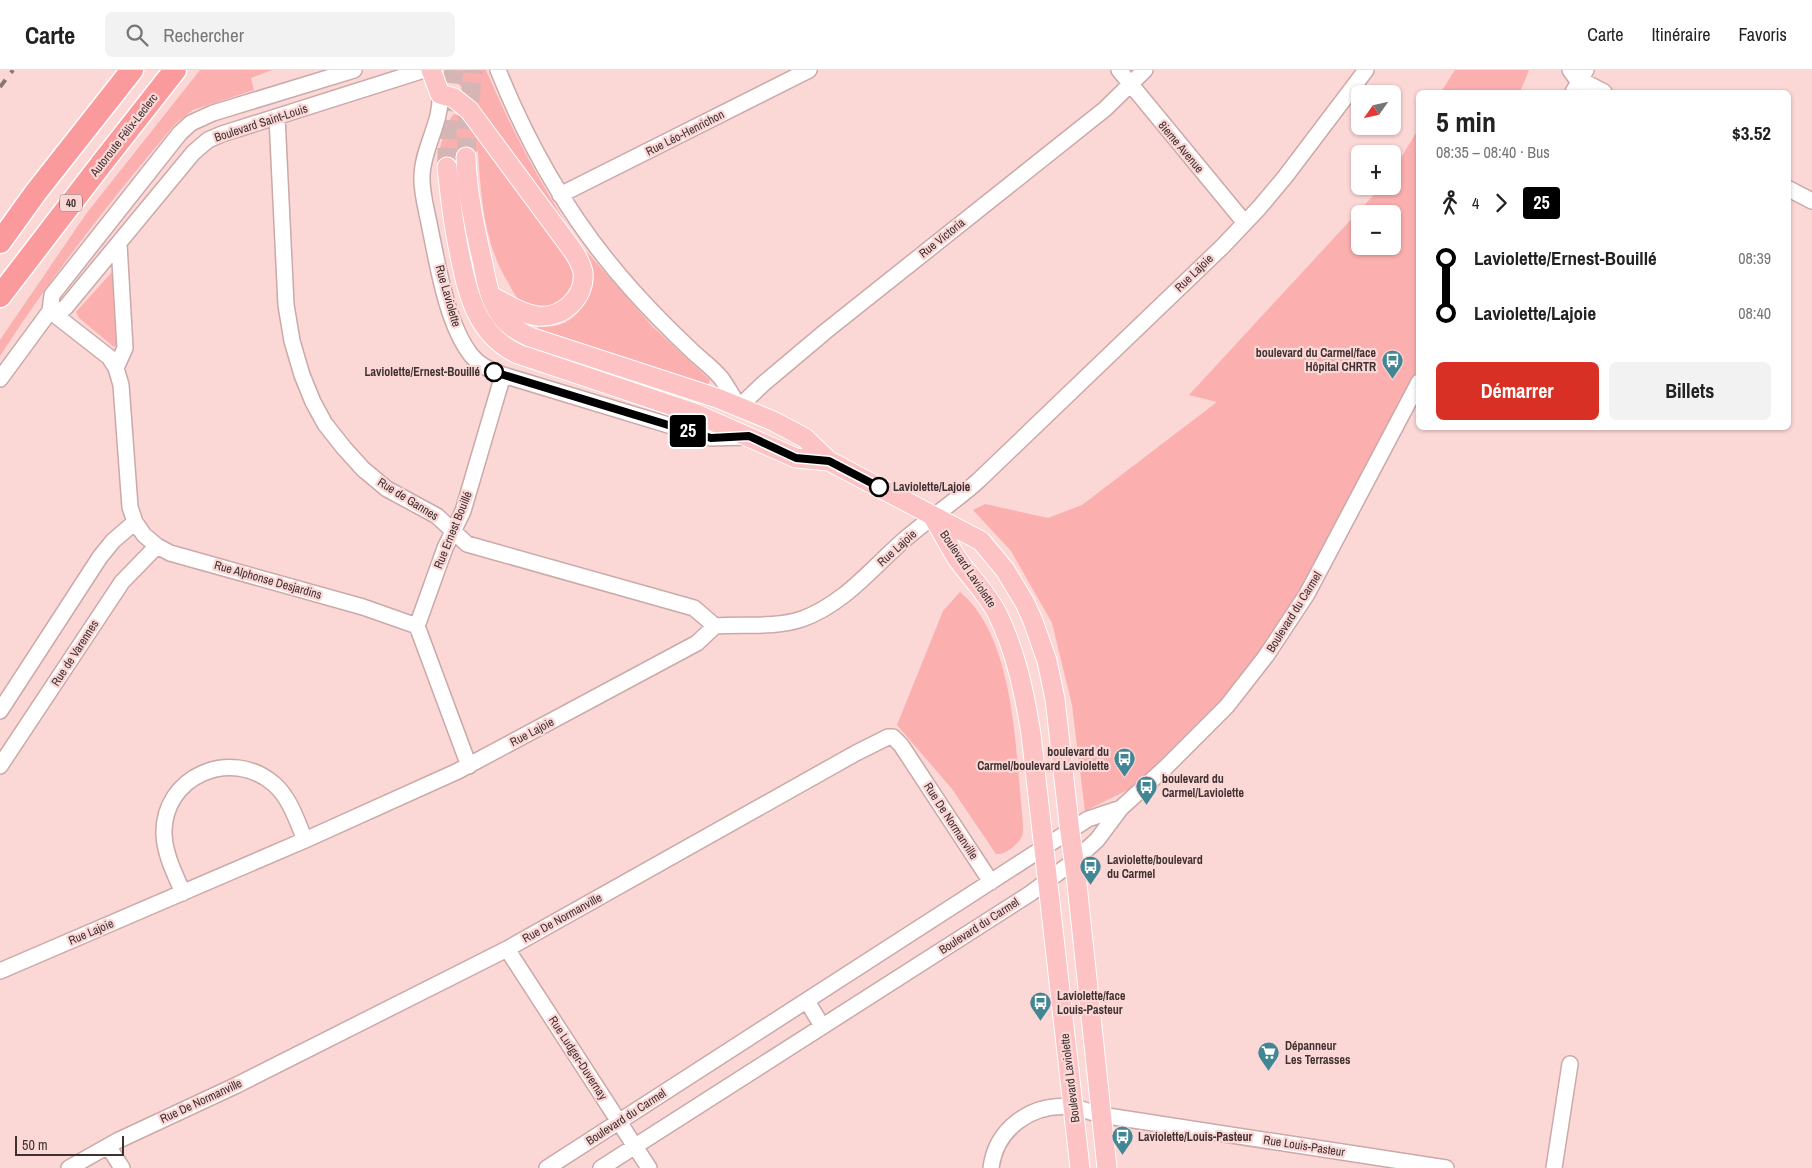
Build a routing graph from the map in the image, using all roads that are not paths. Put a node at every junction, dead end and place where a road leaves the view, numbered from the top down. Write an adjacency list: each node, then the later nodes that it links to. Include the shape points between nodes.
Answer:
1 (132, 70): 19 (highway)
2 (175, 70): 26 (highway, Autoroute Félix-Leclerc / 40)
3 (354, 70): 28 (street, Boulevard Saint-Louis, via 213,113 186,127 52,295)
4 (424, 70): 15 (street, Boulevard Saint-Louis)
5 (431, 70): 14 (main road)
6 (498, 70): 20 (street, via 524,129)
7 (809, 70): 20 (street, Rue Léo-Henrichon)
8 (1118, 70): 12 (street, 8ieme Avenue)
9 (1146, 70): 12 (street, Rue Victoria)
10 (1366, 70): 22 (street, Rue Lajoie, via 1285,178)
11 (1577, 78): 13 (street)
12 (1130, 85): 22 (street, 8ieme Avenue); 33 (street, Rue Victoria, via 1105,109 818,337)
13 (1600, 90)
14 (440, 94): 27 (main road, via 454,98 469,110 568,243 581,266 583,281 578,295 565,310 554,315 529,315); 30 (street, Rue Laviolette, via 439,112 422,177 431,232 453,320 461,338 477,361)
15 (277, 117): 25 (street, Boulevard Saint-Louis, via 222,134 203,144); 38 (street, Rue de Gannes, via 286,305 292,341 308,390 333,436 364,469 387,489 437,516)
16 (466, 157): 27 (main road, Rue Laviolette, via 474,220)
17 (447, 167): 34 (main road, Rue Laviolette, via 452,214 469,296 481,322 499,342 518,354 694,413)
18 (1791, 190): 21 (street)
19 (36, 192): 23 (highway); 24 (highway)
20 (560, 195): 33 (street, via 622,278 673,333 720,376)
21 (1812, 201)
22 (1245, 223): 36 (street, Rue Lajoie, via 958,499)
23 (0, 232)
24 (0, 242)
25 (119, 244): 28 (street, Boulevard Saint-Louis, via 65,308); 29 (street, via 125,348)
26 (0, 296)
27 (491, 296): 33 (main road, Rue Laviolette, via 505,321 530,337)
28 (50, 311): 29 (street, Rue Alphonse Desjardins, via 104,353); 31 (street, Boulevard Saint-Louis)
29 (116, 368): 37 (street, Rue Alphonse Desjardins, via 121,385 129,498)
30 (503, 375): 34 (street, Rue Laviolette, via 711,438); 38 (street, Rue Ernest Bouillé, via 463,511)
31 (0, 379)
32 (1416, 388): 45 (street, Boulevard du Carmel, via 1334,546 1280,637 1227,706)
33 (739, 406): 35 (main road, Rue Laviolette, via 804,438)
34 (749, 436): 35 (main road, Rue Laviolette, via 796,458)
35 (829, 461): 36 (main road, Rue Laviolette)
36 (933, 517): 41 (street, Rue Lajoie, via 842,597 814,614 778,624); 46 (main road, Boulevard Laviolette, via 981,541 1005,570 1033,621 1047,660 1055,699); 48 (main road, Boulevard Laviolette, via 956,557 996,612 1016,659 1030,726)
37 (136, 522): 39 (street, Rue Alphonse Desjardins, via 144,535); 42 (street, via 100,557)
38 (453, 531): 40 (street, Rue Ernest Bouillé); 41 (street, Rue de Gannes, via 470,544 694,608)
39 (157, 546): 40 (street, Rue Alphonse Desjardins, via 177,555 363,607); 43 (street, Rue de Varennes, via 122,582)
40 (417, 626): 44 (street)
41 (715, 626): 44 (street, Rue Lajoie, via 697,644)
42 (0, 711)
43 (0, 766)
44 (468, 766): 47 (street, Rue Lajoie)
45 (1121, 808): 46 (street, Boulevard du Carmel, via 1088,819); 49 (street, Boulevard du Carmel, via 1097,840)
46 (1070, 832): 48 (street, Boulevard du Carmel); 49 (main road, Boulevard Laviolette)
47 (305, 840): 52 (street, Rue Lajoie); 52 (street, via 288,802 266,778 236,767 203,772 178,792 165,822 165,844)
48 (1044, 848): 50 (street, Boulevard du Carmel); 51 (main road, Boulevard Laviolette)
49 (1074, 861): 51 (street, Boulevard du Carmel); 59 (main road, Boulevard Laviolette)
50 (991, 882): 53 (street, Rue De Normanville, via 901,745 893,737 888,737); 55 (street, Boulevard du Carmel)
51 (1047, 882): 56 (street, Boulevard du Carmel); 58 (main road, Boulevard Laviolette)
52 (183, 893): 54 (street, Rue Lajoie)
53 (507, 949): 60 (street, Rue Ludger-Duvernay); 61 (street, Rue De Normanville)
54 (0, 971)
55 (807, 1001): 56 (street); 60 (street, Boulevard du Carmel)
56 (822, 1026): 62 (street, Boulevard du Carmel)
57 (1570, 1064): 72 (street)
58 (1073, 1107): 59 (street, Rue Louis-Pasteur); 68 (street, via 1043,1109 1023,1117 1000,1141); 69 (main road, Boulevard Laviolette)
59 (1101, 1116): 70 (main road, Boulevard Laviolette); 71 (street, Rue Louis-Pasteur)
60 (618, 1122): 62 (street, Rue Ludger-Duvernay); 65 (street, Boulevard du Carmel)
61 (108, 1146): 63 (street, Rue De Normanville); 64 (street)
62 (635, 1147): 66 (street, Boulevard du Carmel); 67 (street, Rue Ludger-Duvernay)
63 (70, 1168)
64 (122, 1168)
65 (547, 1168)
66 (601, 1168)
67 (648, 1168)
68 (991, 1168)
69 (1080, 1168)
70 (1108, 1168)
71 (1446, 1168)
72 (1554, 1168)

